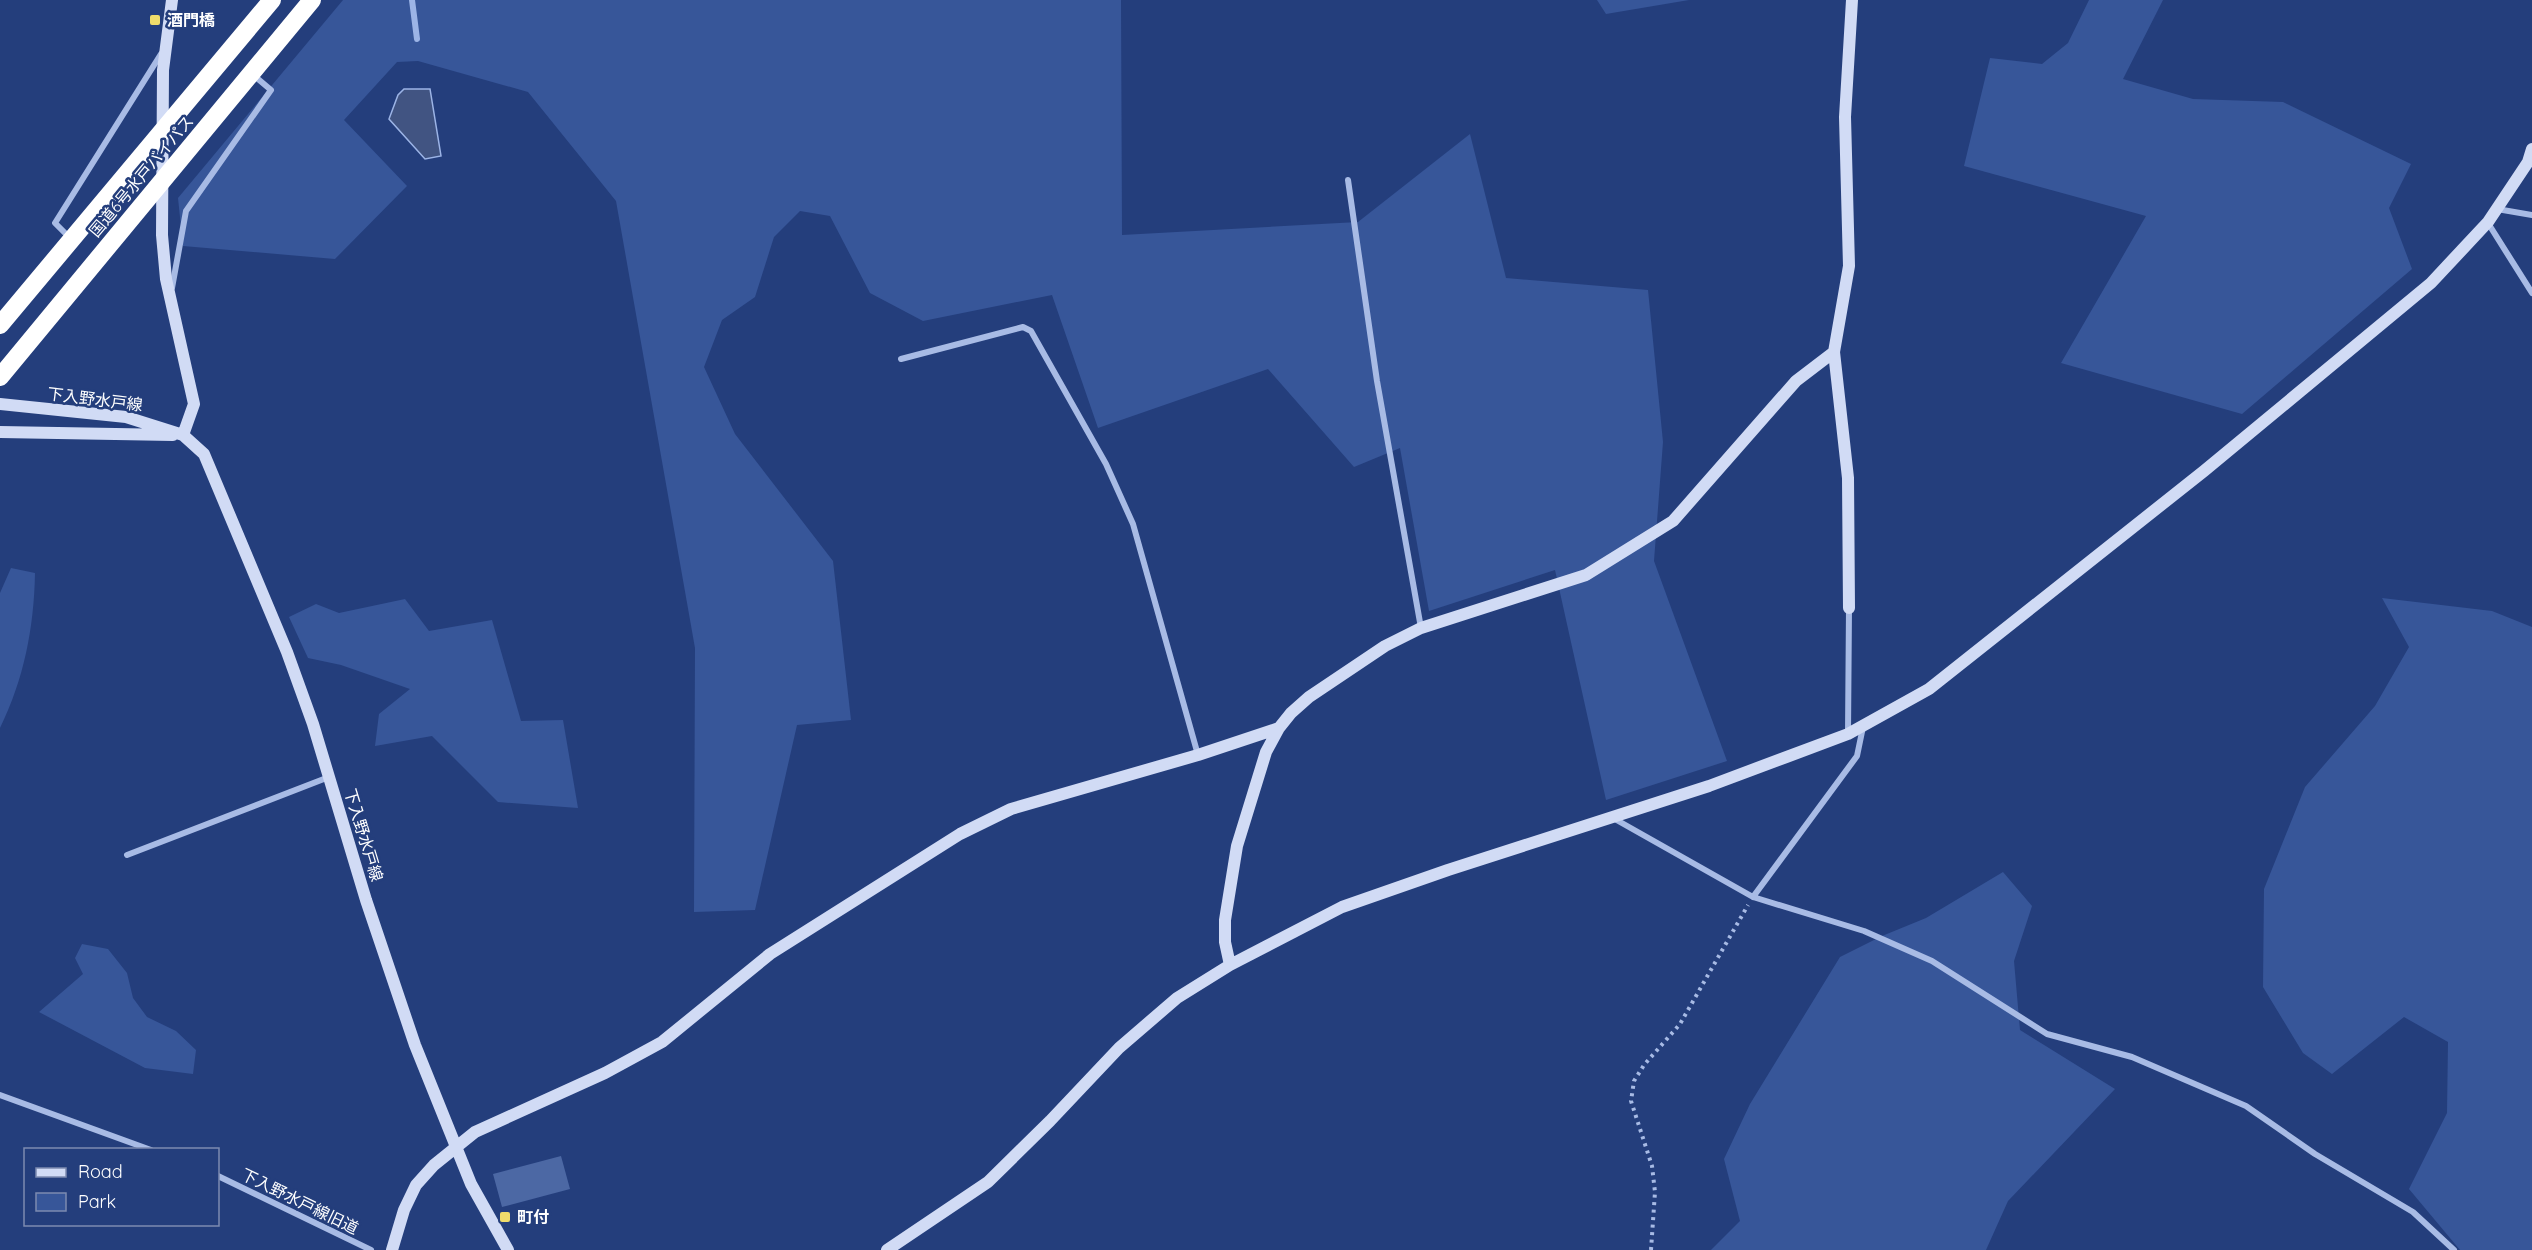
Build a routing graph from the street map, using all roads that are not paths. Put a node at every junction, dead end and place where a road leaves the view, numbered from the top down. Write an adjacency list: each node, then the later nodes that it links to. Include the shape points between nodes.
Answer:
1 (172, 0): 5 (street)
2 (272, 0): 12 (highway, 国道6号水戸バイパス)
3 (312, 0): 6 (highway, 国道6号水戸バイパス)
4 (1852, 0): 16 (street, via 1845,117 1849,266)
5 (165, 49): 12 (street, via 56,223); 14 (street, via 162,236)
6 (251, 74): 14 (street, via 271,90 186,211); 18 (highway, 国道6号水戸バイパス)
7 (2532, 149): 9 (street, via 2528,162)
8 (1348, 180): 23 (street, via 1377,381)
9 (2497, 209): 10 (street); 11 (street)
10 (2532, 214)
11 (2488, 222): 13 (street); 24 (street, via 2431,283 2204,471 1929,690)
12 (70, 239): 15 (highway, 国道6号水戸バイパス)
13 (2532, 293)
14 (170, 299): 21 (street, via 194,404)
15 (0, 326)
16 (1834, 352): 22 (street, via 1848,478); 23 (street, via 1796,381 1673,521 1586,575)
17 (901, 359): 27 (street, via 1023,327 1030,331 1106,464 1133,524)
18 (0, 377)
19 (0, 404): 21 (street, 下入野水戸線, via 126,417)
20 (0, 432): 21 (street, 下入野水戸線)
21 (183, 435): 28 (street, 下入野水戸線, via 204,454 212,469 287,652)
22 (1849, 608): 26 (street)
23 (1421, 628): 25 (street, via 1385,646 1309,697)
24 (1863, 727): 26 (street); 31 (street, via 1857,756)
25 (1279, 728): 27 (street); 32 (street, via 1259,772 1237,846 1225,920)
26 (1848, 734): 29 (street)
27 (1198, 755): 34 (street, via 990,818 770,954 662,1041 605,1074 475,1132)
28 (329, 777): 30 (street); 34 (street, 下入野水戸線, via 415,1045)
29 (1613, 817): 31 (street); 32 (street, via 1342,907)
30 (127, 855)
31 (1753, 897): 41 (street, via 1864,931 1932,961 2047,1034 2132,1057 2246,1106 2315,1154 2413,1212)
32 (1230, 965): 40 (street, via 1177,998 1119,1048 988,1182)
33 (0, 1095): 35 (street)
34 (457, 1147): 38 (street, via 416,1185); 39 (street, 下入野水戸線, via 471,1184)
35 (148, 1148)
36 (219, 1176): 37 (street, 下入野水戸線旧道)
37 (371, 1250)
38 (392, 1250)
39 (508, 1250)
40 (887, 1250)
41 (2454, 1250)

